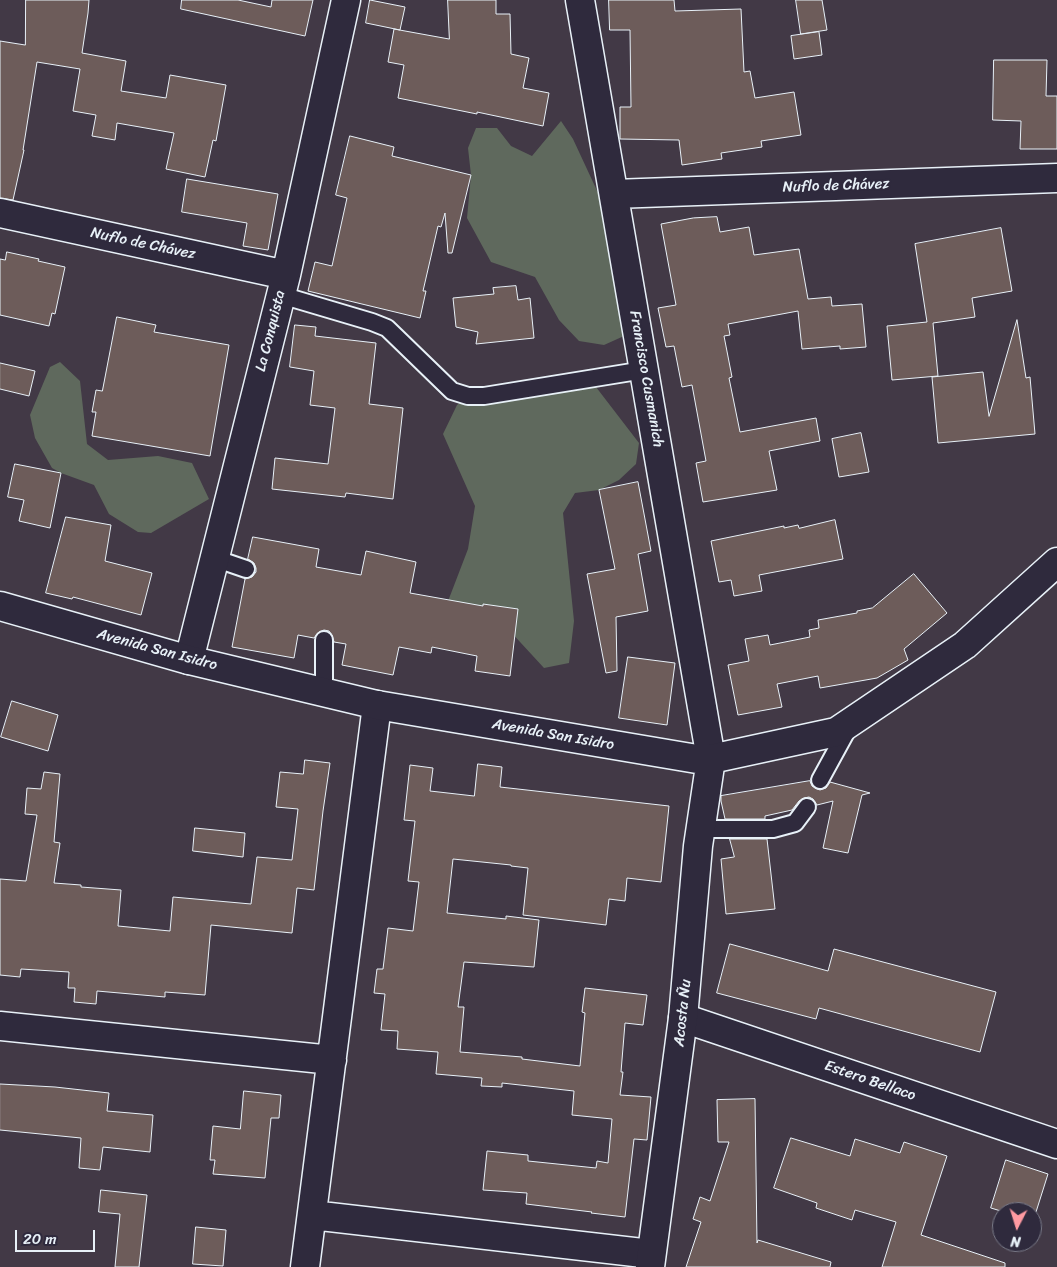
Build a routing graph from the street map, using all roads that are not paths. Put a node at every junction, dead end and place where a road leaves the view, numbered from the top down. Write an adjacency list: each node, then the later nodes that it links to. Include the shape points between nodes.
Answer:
1 (346, 0): 6 (street, La Conquista)
2 (580, 0): 4 (street, Francisco Cusmanich)
3 (1057, 178): 4 (street, Nuflo de Chávez)
4 (614, 194): 7 (street, Francisco Cusmanich)
5 (0, 213): 6 (street, Nuflo de Chávez)
6 (283, 285): 7 (lane, via 386,328 452,391 468,396); 8 (street, La Conquista)
7 (644, 370): 17 (street, Francisco Cusmanich)
8 (214, 558): 10 (lane); 13 (street, La Conquista)
9 (1057, 562): 16 (street, Avenida San Isidro, via 965,646)
10 (246, 569)
11 (0, 606): 13 (street, Avenida San Isidro)
12 (324, 640): 14 (lane)
13 (188, 660): 14 (street, Avenida San Isidro)
14 (324, 692): 15 (street, Avenida San Isidro)
15 (377, 705): 17 (street, Avenida San Isidro); 23 (street)
16 (852, 722): 17 (street, Avenida San Isidro, via 836,732); 18 (lane)
17 (711, 759): 20 (street, Acosta Ñu)
18 (820, 780)
19 (807, 807): 20 (lane, via 795,823 773,829)
20 (701, 829): 21 (street, Acosta Ñu)
21 (683, 1018): 24 (street, Estero Bellaco); 26 (street, Acosta Ñu)
22 (0, 1026): 23 (street)
23 (332, 1060): 25 (street)
24 (1057, 1144)
25 (312, 1214): 26 (street); 27 (street)
26 (650, 1261)
27 (305, 1267)

